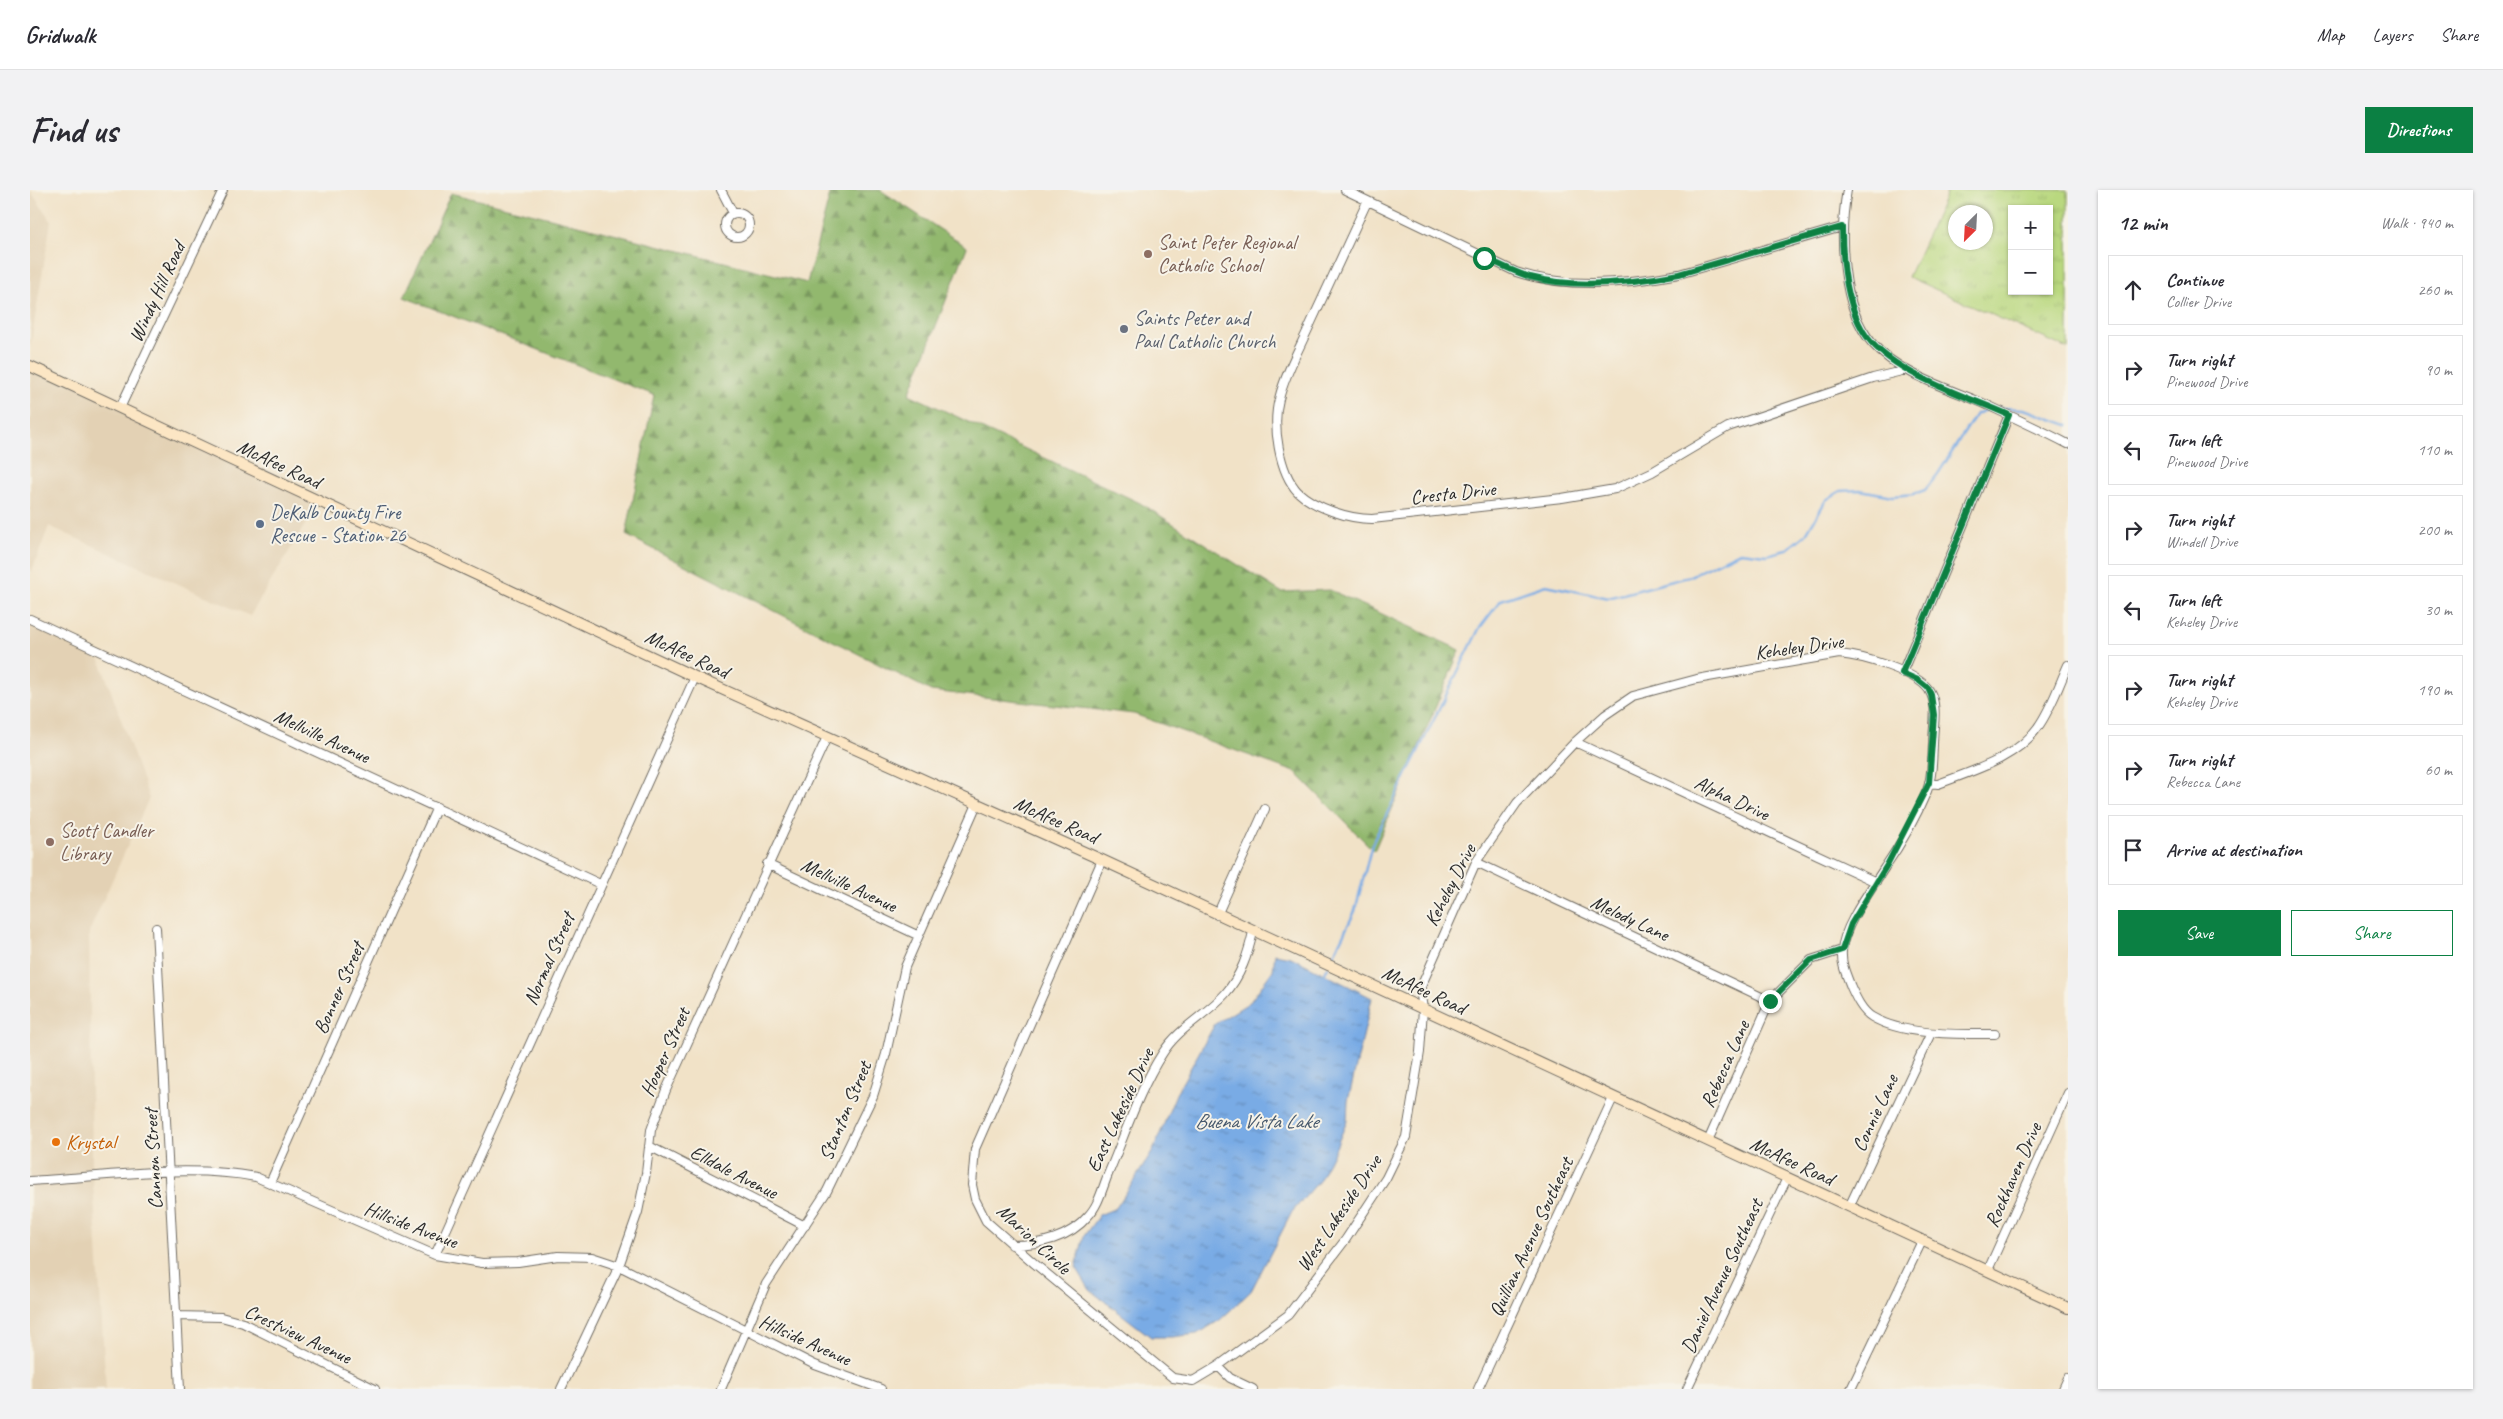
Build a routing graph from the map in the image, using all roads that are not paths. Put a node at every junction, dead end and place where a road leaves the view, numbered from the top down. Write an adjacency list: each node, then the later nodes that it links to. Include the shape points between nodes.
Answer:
1 (223, 190): 10 (street, Windy Hill Road)
2 (721, 190): 6 (street)
3 (1345, 190): 5 (street)
4 (1847, 190): 7 (street)
5 (1367, 202): 7 (street, via 1516,272 1558,281 1609,282 1679,274); 9 (street, Cresta Drive, via 1279,397 1278,445 1291,483 1305,498 1325,508 1372,519 1615,489 1652,472 1728,427)
6 (733, 213)
7 (1842, 227): 9 (street, via 1847,278 1859,322 1873,344)
8 (30, 366): 10 (street, McAfee Road)
9 (1906, 370): 11 (street)
10 (120, 408): 16 (street, McAfee Road)
11 (2009, 415): 12 (street); 15 (street)
12 (2068, 444)
13 (30, 618): 21 (street, Mellville Avenue)
14 (2068, 665): 19 (street, via 2048,710 2029,738 1989,766 1938,784)
15 (1902, 673): 18 (street, Keheley Drive, via 1873,660 1839,654 1697,679 1633,696 1605,715); 19 (street, Keheley Drive, via 1918,680 1931,695 1934,715)
16 (694, 677): 17 (street, McAfee Road); 27 (street, Normal Street)
17 (827, 737): 20 (street, McAfee Road); 25 (street, Hooper Street)
18 (1575, 742): 24 (street, Keheley Drive, via 1517,803); 26 (street, Alpha Drive)
19 (1929, 783): 26 (street, Keheley Drive, via 1917,811)
20 (977, 804): 23 (street, McAfee Road); 31 (street, Stanton Street)
21 (437, 807): 27 (street, Mellville Avenue); 44 (street, Bonner Street)
22 (1265, 809): 28 (street)
23 (1102, 860): 28 (street, McAfee Road); 48 (street, Marion Circle, via 975,1149 972,1173 975,1199 986,1221)
24 (1476, 862): 33 (street, Melody Lane); 34 (street, Keheley Drive, via 1426,972 1420,989)
25 (767, 864): 31 (street, Mellville Avenue); 40 (street, Hooper Street, via 666,1090)
26 (1876, 882): 32 (street, Keheley Drive, via 1851,924)
27 (600, 884): 49 (street, Normal Street)
28 (1217, 915): 30 (street, McAfee Road)
29 (156, 928): 41 (street, Cannon Street)
30 (1253, 932): 34 (street, McAfee Road); 48 (street, East Lakeside Drive, via 1247,957 1232,986 1172,1039 1162,1053 1090,1215 1064,1235)
31 (917, 935): 46 (street, Stanton Street, via 904,967 886,1054 872,1096 828,1191)
32 (1842, 950): 33 (street, Rebecca Lane, via 1811,960); 35 (street, Keheley Drive, via 1844,971 1857,1000 1872,1017 1888,1024)
33 (1770, 1001): 39 (street, Rebecca Lane)
34 (1423, 1009): 38 (street, McAfee Road); 55 (street, West Lakeside Drive, via 1420,1052 1406,1137 1386,1178 1288,1315)
35 (1931, 1033): 36 (street, Keheley Drive); 45 (street, Connie Lane)
36 (1995, 1034)
37 (2068, 1093): 51 (street, Rockhaven Drive)
38 (1613, 1098): 39 (street, McAfee Road); 63 (street, Quillian Avenue Southeast)
39 (1708, 1140): 42 (street, McAfee Road)
40 (649, 1146): 46 (street, Elldale Avenue); 50 (street, Hooper Street, via 638,1212)
41 (170, 1172): 43 (street, Hillside Avenue); 44 (street, Hillside Avenue, via 231,1172); 53 (street, Cannon Street)
42 (1786, 1178): 45 (street, McAfee Road); 64 (street, Daniel Avenue Southeast)
43 (30, 1182)
44 (270, 1183): 49 (street, Hillside Avenue)
45 (1849, 1207): 47 (street, McAfee Road)
46 (804, 1226): 54 (street, Stanton Street, via 766,1284)
47 (1922, 1241): 51 (street, McAfee Road); 65 (street)
48 (1012, 1245): 55 (street, Marion Circle, via 1174,1378 1192,1381)
49 (435, 1255): 50 (street, Hillside Avenue, via 482,1263 558,1256 592,1257)
50 (619, 1266): 54 (street, Hillside Avenue); 59 (street, Hooper Street)
51 (1988, 1270): 52 (street, McAfee Road)
52 (2068, 1308)
53 (176, 1316): 57 (street, Cannon Street); 58 (street, Crestview Avenue, via 221,1317 243,1323)
54 (746, 1332): 60 (street, Stanton Street); 61 (street, Hillside Avenue, via 815,1365)
55 (1218, 1366): 62 (street, via 1230,1378)
56 (2068, 1378): 66 (street)
57 (180, 1389)
58 (375, 1389)
59 (561, 1389)
60 (721, 1389)
61 (878, 1389)
62 (1253, 1389)
63 (1478, 1389)
64 (1687, 1389)
65 (1851, 1389)
66 (2063, 1389)

